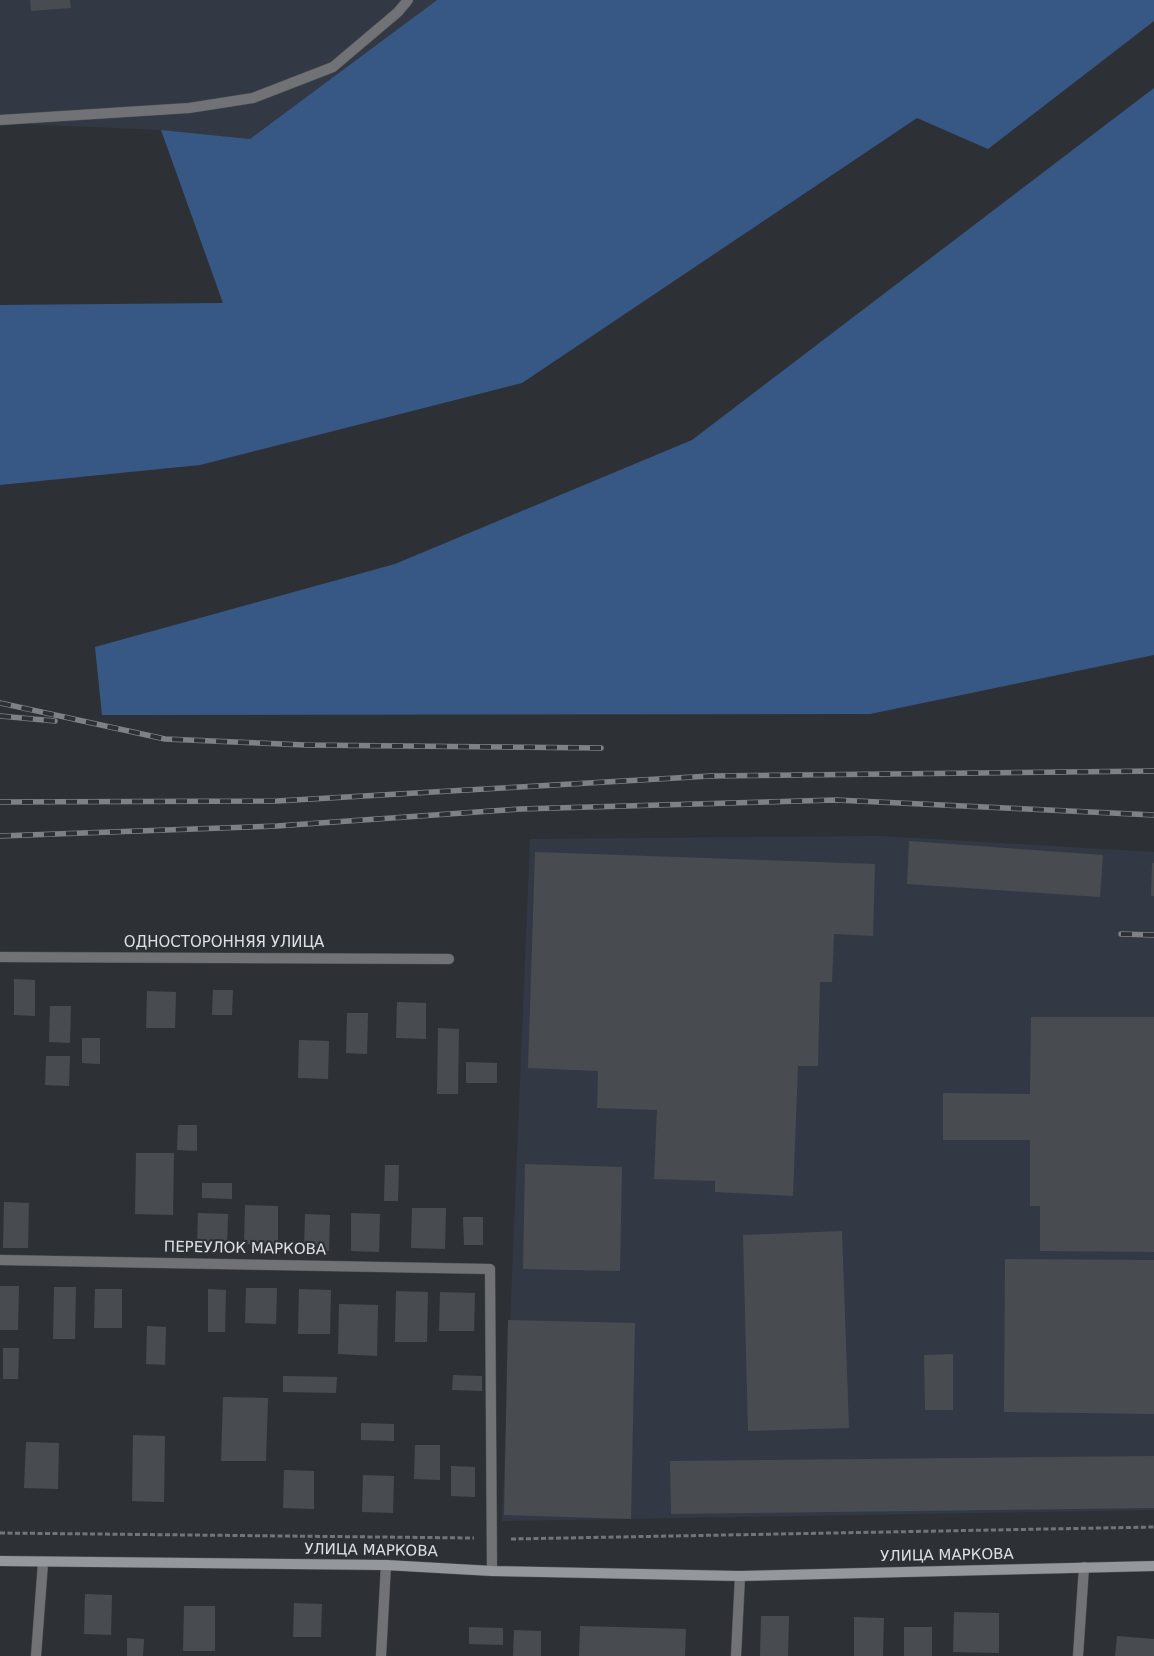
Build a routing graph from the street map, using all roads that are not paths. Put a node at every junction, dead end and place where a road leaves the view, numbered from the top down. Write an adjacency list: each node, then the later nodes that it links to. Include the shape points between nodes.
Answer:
1 (408, 0): 2 (lane, via 333,67 253,98 189,108)
2 (0, 120)
3 (0, 958): 4 (lane, ОДНОСТОРОННЯЯ УЛИЦА)
4 (449, 959)
5 (0, 1260): 11 (lane, ПЕРЕУЛОК МАРКОВА, via 490,1269)
6 (0, 1561): 7 (main road, УЛИЦА МАРКОВА)
7 (43, 1563): 8 (main road, УЛИЦА МАРКОВА); 13 (lane)
8 (386, 1565): 11 (main road, УЛИЦА МАРКОВА); 14 (lane)
9 (1154, 1566): 10 (main road, УЛИЦА МАРКОВА)
10 (1084, 1567): 12 (main road, УЛИЦА МАРКОВА); 16 (lane)
11 (492, 1571): 12 (main road, УЛИЦА МАРКОВА)
12 (740, 1576): 15 (lane)
13 (36, 1656)
14 (382, 1656)
15 (736, 1656)
16 (1078, 1656)

